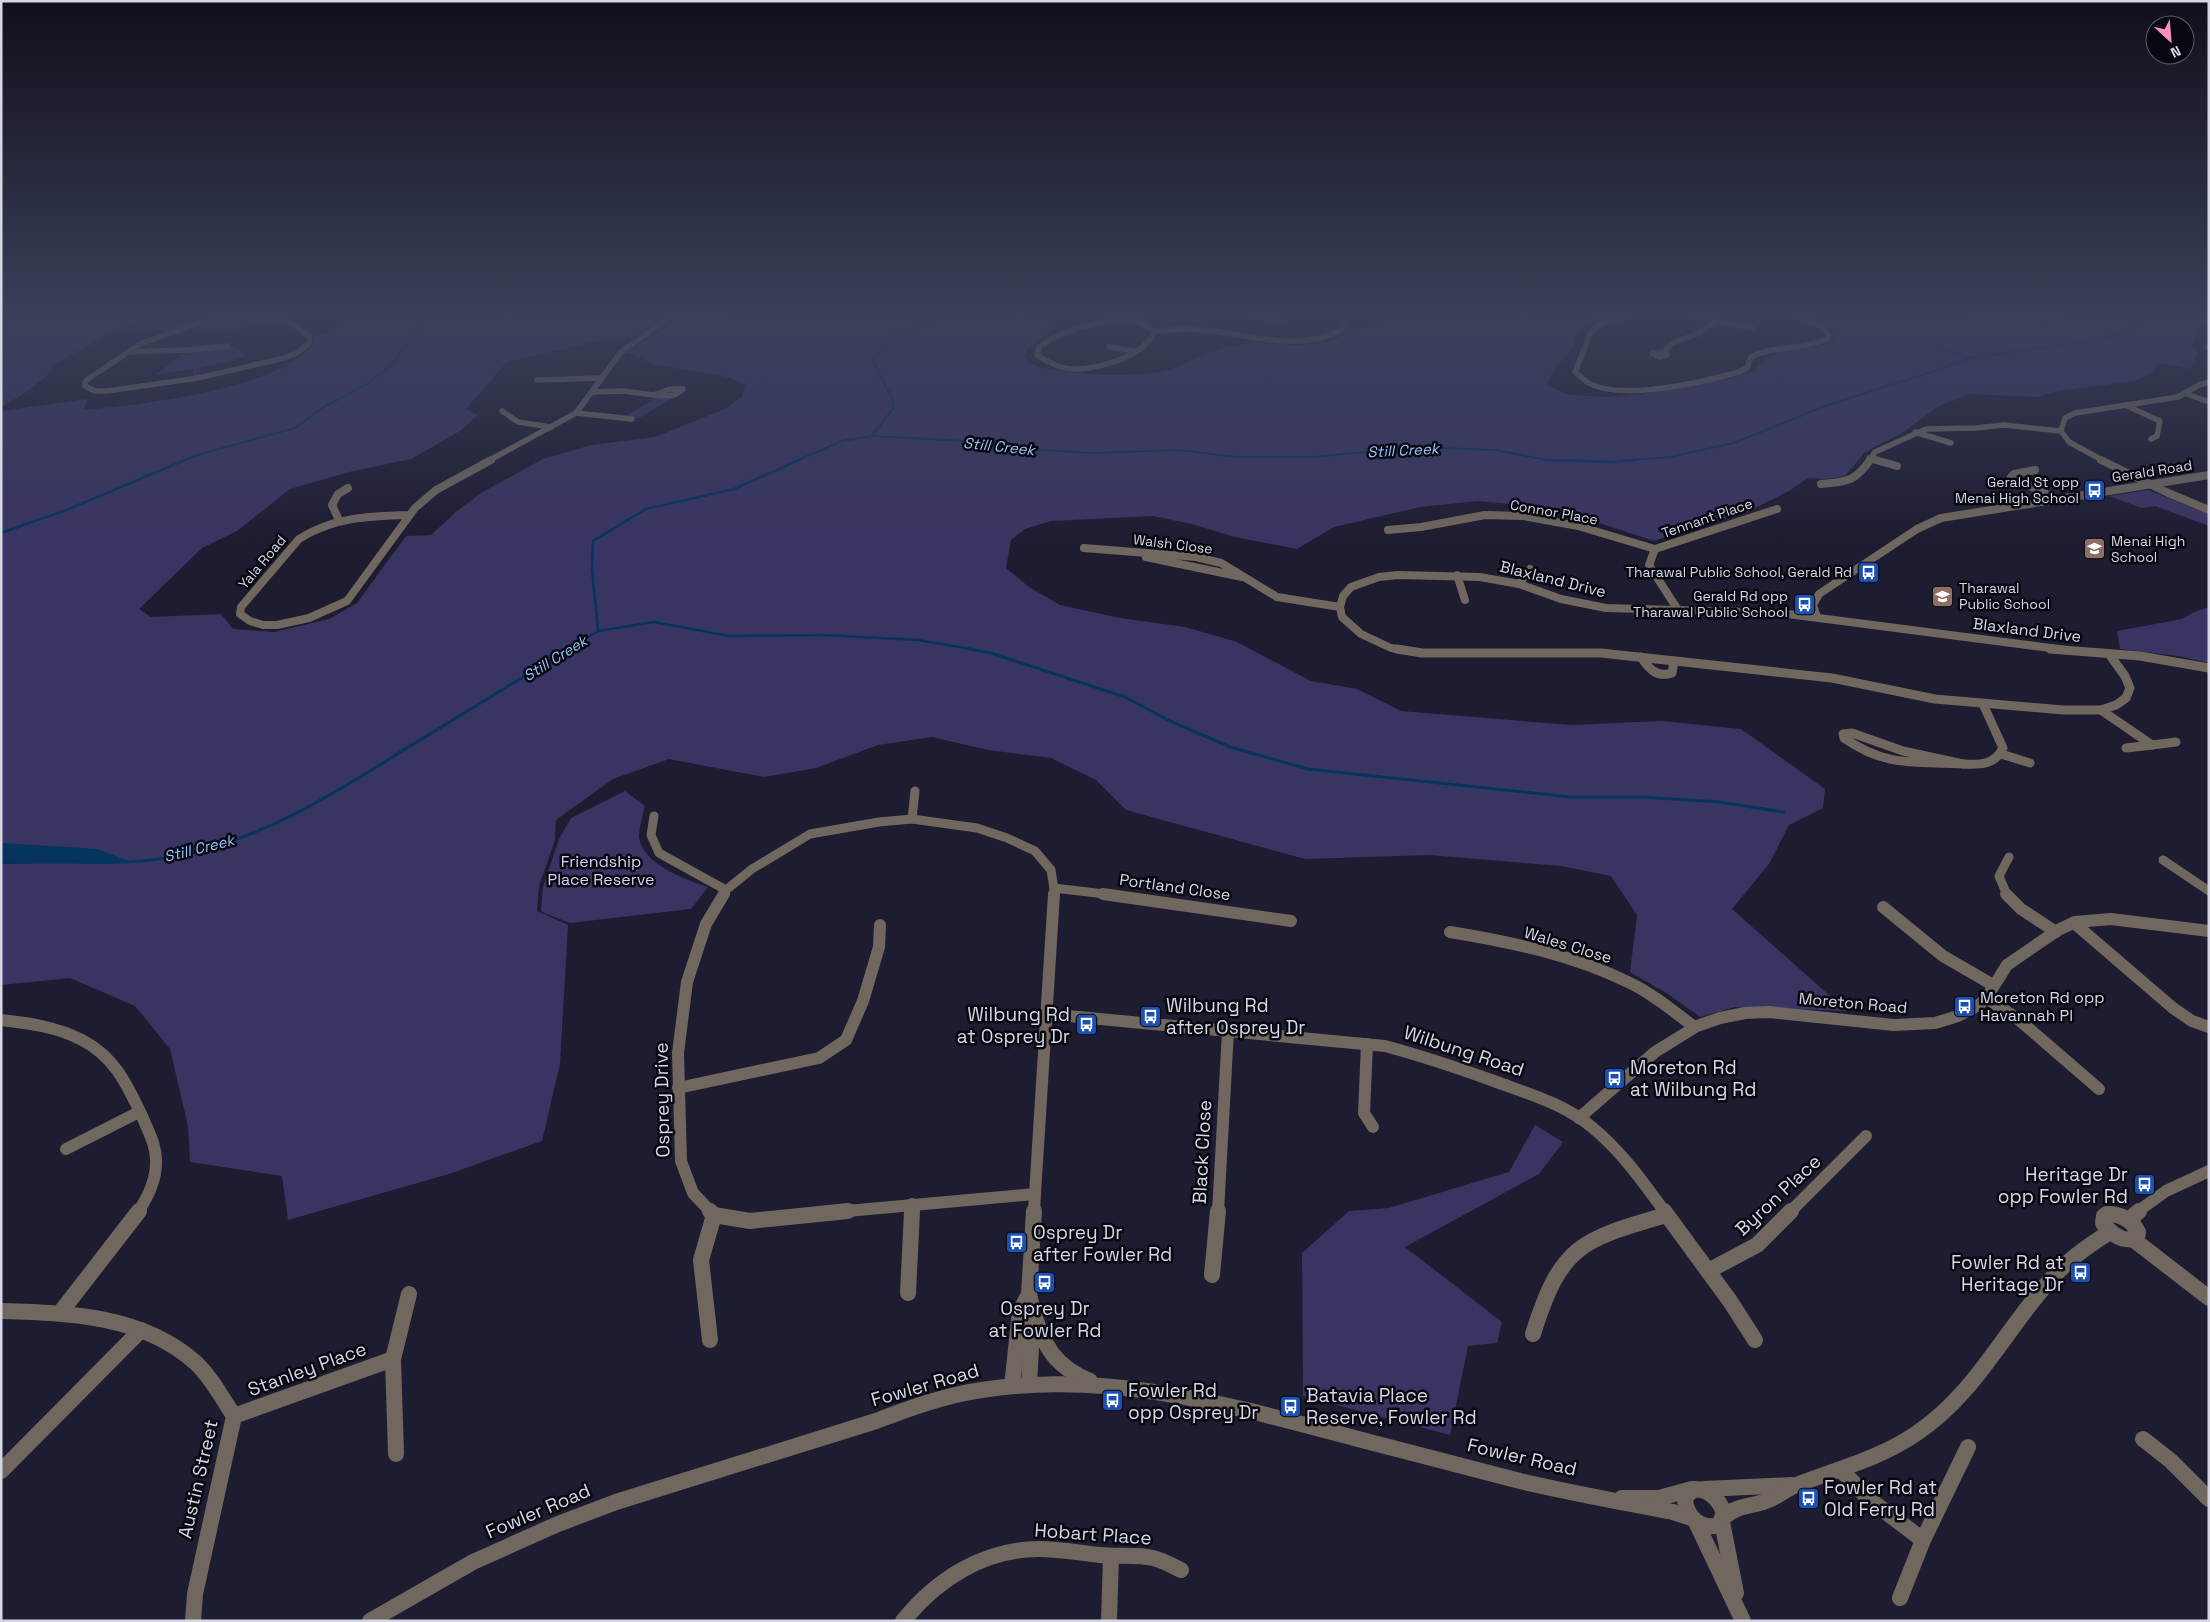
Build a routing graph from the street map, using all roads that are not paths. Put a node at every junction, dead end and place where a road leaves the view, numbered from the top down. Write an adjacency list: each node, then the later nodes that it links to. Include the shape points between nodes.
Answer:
1 (94, 391): 2 (street)
2 (117, 391)
3 (2190, 391): 5 (street)
4 (592, 392): 6 (street); 10 (street, Yala Road)
5 (2187, 394): 7 (street); 8 (street)
6 (654, 395)
7 (2209, 402)
8 (2124, 405): 13 (street, via 2075,413 2065,418); 15 (street, via 2160,421 2157,436)
9 (502, 411): 12 (street, via 518,422)
10 (576, 413): 11 (street); 12 (street, Yala Road)
11 (632, 420)
12 (550, 427): 27 (street, Yala Road, via 436,490)
13 (2061, 431): 14 (street, via 2004,425 1933,428); 22 (street, via 2080,449)
14 (1915, 432): 16 (street); 17 (street, via 1875,452)
15 (2150, 439)
16 (1951, 443)
17 (1870, 458): 18 (street); 21 (street, via 1854,478)
18 (1898, 466)
19 (2035, 470): 24 (street, via 2011,477)
20 (2209, 475): 22 (street, Gerald Road)
21 (1821, 484)
22 (2150, 484): 24 (street, Gerald Road); 26 (street)
23 (348, 488): 28 (street, via 338,494 332,505)
24 (2056, 498): 38 (street, Gerald Road, via 1956,514 1928,523 1819,594 1813,605)
25 (1777, 509): 31 (street, Tennant Place)
26 (2209, 510)
27 (409, 514): 28 (street, Yala Road); 28 (street, Yala Road, via 347,601 314,617 271,625 246,621 240,614 241,607 299,539 320,526)
28 (339, 520)
29 (1388, 530): 31 (street, Connor Place, via 1485,515 1523,516 1578,526)
30 (1084, 548): 36 (street, Walsh Close, via 1204,559 1221,563 1277,597)
31 (1655, 549): 37 (street, Tennant Place, via 1649,564)
32 (1530, 568): 34 (street)
33 (1457, 575): 34 (street, Blaxland Drive); 35 (street); 36 (street, Blaxland Drive, via 1398,575 1365,581 1351,587)
34 (1519, 584): 37 (street, Blaxland Drive, via 1561,599 1606,608)
35 (1466, 600)
36 (1340, 606): 40 (street, via 1342,617 1361,634 1404,651 1602,653)
37 (1678, 610): 38 (street, Blaxland Drive)
38 (1817, 617): 39 (street, Blaxland Drive, via 1999,644)
39 (2109, 654): 42 (street, Blaxland Drive, via 2164,659); 44 (street, via 2130,688 2126,698)
40 (1641, 657): 41 (street); 41 (street, via 1650,671 1662,675 1672,673)
41 (1674, 660): 43 (street, via 1851,680 1912,695)
42 (2209, 668)
43 (1983, 704): 44 (street); 48 (street, via 2003,748)
44 (2101, 710): 46 (street)
45 (2176, 742): 46 (street)
46 (2152, 745): 47 (street)
47 (2126, 748)
48 (2001, 754): 49 (street); 50 (street, via 1976,765)
49 (2030, 763)
50 (1964, 764): 50 (street, via 1902,762 1852,744 1843,734 1852,733 1922,756)
51 (915, 791): 53 (street)
52 (654, 816): 57 (street, via 651,835 659,853)
53 (912, 819): 56 (street, Osprey Drive, via 977,828 1021,844 1035,851 1051,870); 57 (street, Osprey Drive, via 810,834 752,869)
54 (2008, 857): 65 (street, via 2000,876 2004,893 2021,909)
55 (2163, 860): 58 (street)
56 (1054, 888): 60 (street, Portland Close, via 1146,898); 68 (street, Osprey Drive)
57 (726, 890): 74 (street, Osprey Drive, via 706,924 688,982 678,1053)
58 (2209, 891)
59 (1883, 907): 66 (street, via 1943,956)
60 (1291, 921)
61 (2074, 923): 63 (street, Moreton Road, via 2110,919); 65 (street, Moreton Road); 71 (street, via 2173,1008 2192,1021)
62 (880, 925): 74 (street, via 880,947 863,1001 846,1040 819,1058)
63 (2209, 931)
64 (1450, 932): 70 (street, Wales Close, via 1582,963 1646,992)
65 (2056, 932): 66 (street, Moreton Road, via 2006,966)
66 (1993, 985): 67 (street, Moreton Road)
67 (1986, 998): 70 (street, Moreton Road, via 1962,1015 1933,1024 1892,1025 1762,1012 1732,1015); 75 (street, via 2018,1019)
68 (1046, 1014): 72 (street, Wilbung Road); 82 (street, Osprey Drive)
69 (1, 1020): 76 (street, via 29,1022 61,1030 92,1044 122,1074)
70 (1693, 1026): 77 (street, Moreton Road)
71 (2209, 1027)
72 (1228, 1031): 73 (street, Wilbung Road); 90 (street, Black Close)
73 (1367, 1044): 77 (street, Wilbung Road, via 1423,1056 1544,1099); 78 (street, via 1364,1113)
74 (678, 1088): 84 (street, Osprey Drive, via 681,1161 693,1193)
75 (2099, 1089)
76 (140, 1112): 80 (street); 96 (street, via 155,1146 154,1181 140,1209)
77 (1579, 1118): 85 (street, Wilbung Road, via 1623,1157)
78 (1373, 1127)
79 (1866, 1136): 89 (street, Byron Place, via 1757,1245)
80 (66, 1149)
81 (2209, 1171): 86 (street, via 2159,1194)
82 (1036, 1194): 83 (street); 93 (street, Osprey Drive)
83 (912, 1204): 84 (street, via 750,1220); 91 (street)
84 (714, 1215): 100 (street, via 701,1260)
85 (1666, 1215): 89 (street, Wilbung Road); 99 (street, via 1598,1235 1566,1258 1543,1299)
86 (2129, 1220): 87 (street, via 2112,1214 2104,1216 2103,1223); 88 (street, via 2138,1232)
87 (2110, 1232): 88 (street, via 2125,1240); 110 (street, Fowler Road, via 2077,1252 2055,1274 1953,1404 1910,1437)
88 (2134, 1240): 94 (street)
89 (1708, 1271): 101 (street, Wilbung Road)
90 (1212, 1275)
91 (908, 1293)
92 (409, 1294): 102 (street, Stanley Place)
93 (1029, 1294): 97 (street, Osprey Drive); 104 (street, Osprey Drive, via 1020,1312)
94 (2209, 1298)
95 (1, 1311): 96 (street, Austin Street)
96 (60, 1312): 98 (street, Austin Street)
97 (1033, 1312): 103 (street, via 1053,1359 1080,1378); 104 (street, Osprey Drive)
98 (141, 1330): 105 (street, Austin Street, via 165,1340 197,1363); 109 (street)
99 (1533, 1334)
100 (710, 1340)
101 (1755, 1340)
102 (393, 1359): 105 (street, Stanley Place); 108 (street, Stanley Place)
103 (1098, 1384): 104 (street, Fowler Road); 113 (street, Fowler Road, via 1220,1404 1521,1481)
104 (1020, 1385): 123 (street, Fowler Road, via 960,1394 914,1407 586,1513 501,1548)
105 (234, 1416): 122 (street, Austin Street, via 195,1594)
106 (2144, 1439): 114 (street)
107 (1968, 1447): 117 (street)
108 (396, 1454)
109 (1, 1471)
110 (1842, 1471): 111 (street, Fowler Road); 117 (street, via 1880,1510)
111 (1796, 1485): 112 (street, Fowler Road); 115 (street, Fowler Road, via 1764,1502 1737,1506)
112 (1697, 1489): 113 (street, Fowler Road, via 1659,1498); 115 (street, via 1710,1493 1720,1502); 116 (street, via 1687,1493 1684,1502)
113 (1609, 1498): 116 (street, Fowler Road)
114 (2209, 1499)
115 (1723, 1519): 116 (street, via 1711,1528); 121 (street)
116 (1694, 1520): 121 (street)
117 (1923, 1540): 120 (street)
118 (1111, 1556): 119 (street, Hobart Place, via 1151,1557); 124 (street, Hobart Place, via 1039,1549 993,1556 942,1582); 125 (street)
119 (1181, 1570)
120 (1900, 1598)
121 (1741, 1615)
122 (193, 1621)
123 (370, 1621)
124 (903, 1621)
125 (1109, 1621)

